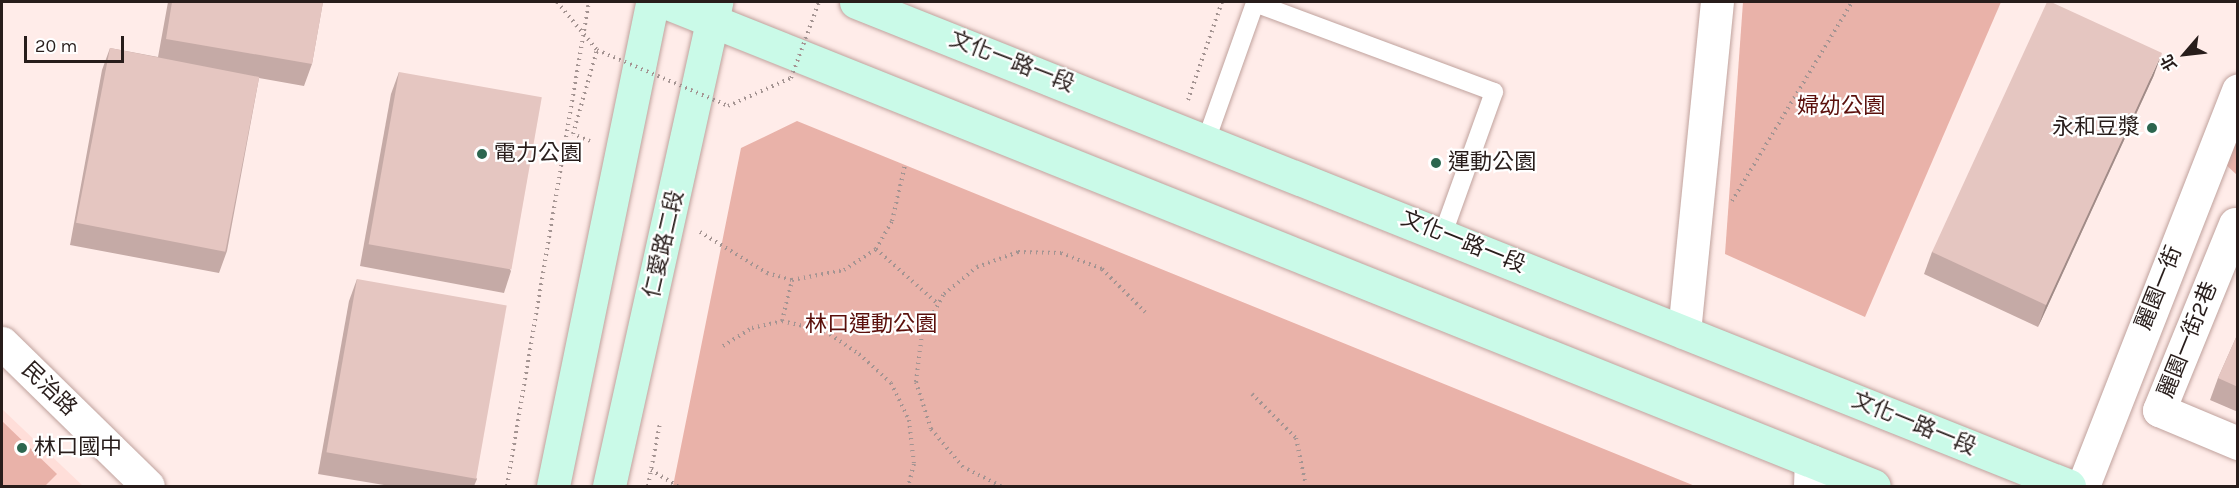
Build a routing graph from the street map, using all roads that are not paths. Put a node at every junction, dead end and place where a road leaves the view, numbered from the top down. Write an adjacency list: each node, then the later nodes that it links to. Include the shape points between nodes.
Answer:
1 (652, 2): 17 (main road)
2 (665, 2): 5 (main road)
3 (856, 2): 7 (main road, 文化一路一段)
4 (1717, 2): 11 (street)
5 (715, 11): 14 (main road); 18 (main road, 仁愛路二段)
6 (2238, 90): 8 (street, 麗園一街)
7 (1193, 132): 10 (main road, 文化一路一段); 10 (lane, via 1255,3 1494,92)
8 (2192, 204): 9 (street, 麗園一街2巷); 20 (street, 麗園一街)
9 (2236, 225): 13 (street, 麗園一街2巷, via 2159,410)
10 (1443, 234): 11 (main road, 文化一路一段)
11 (1684, 332): 19 (main road, 文化一路一段)
12 (2, 343): 16 (street, 民治路)
13 (2238, 443)
14 (1811, 474): 15 (main road)
15 (1863, 484)
16 (148, 486)
17 (553, 486)
18 (609, 486)
19 (2069, 486)
20 (2083, 486)

